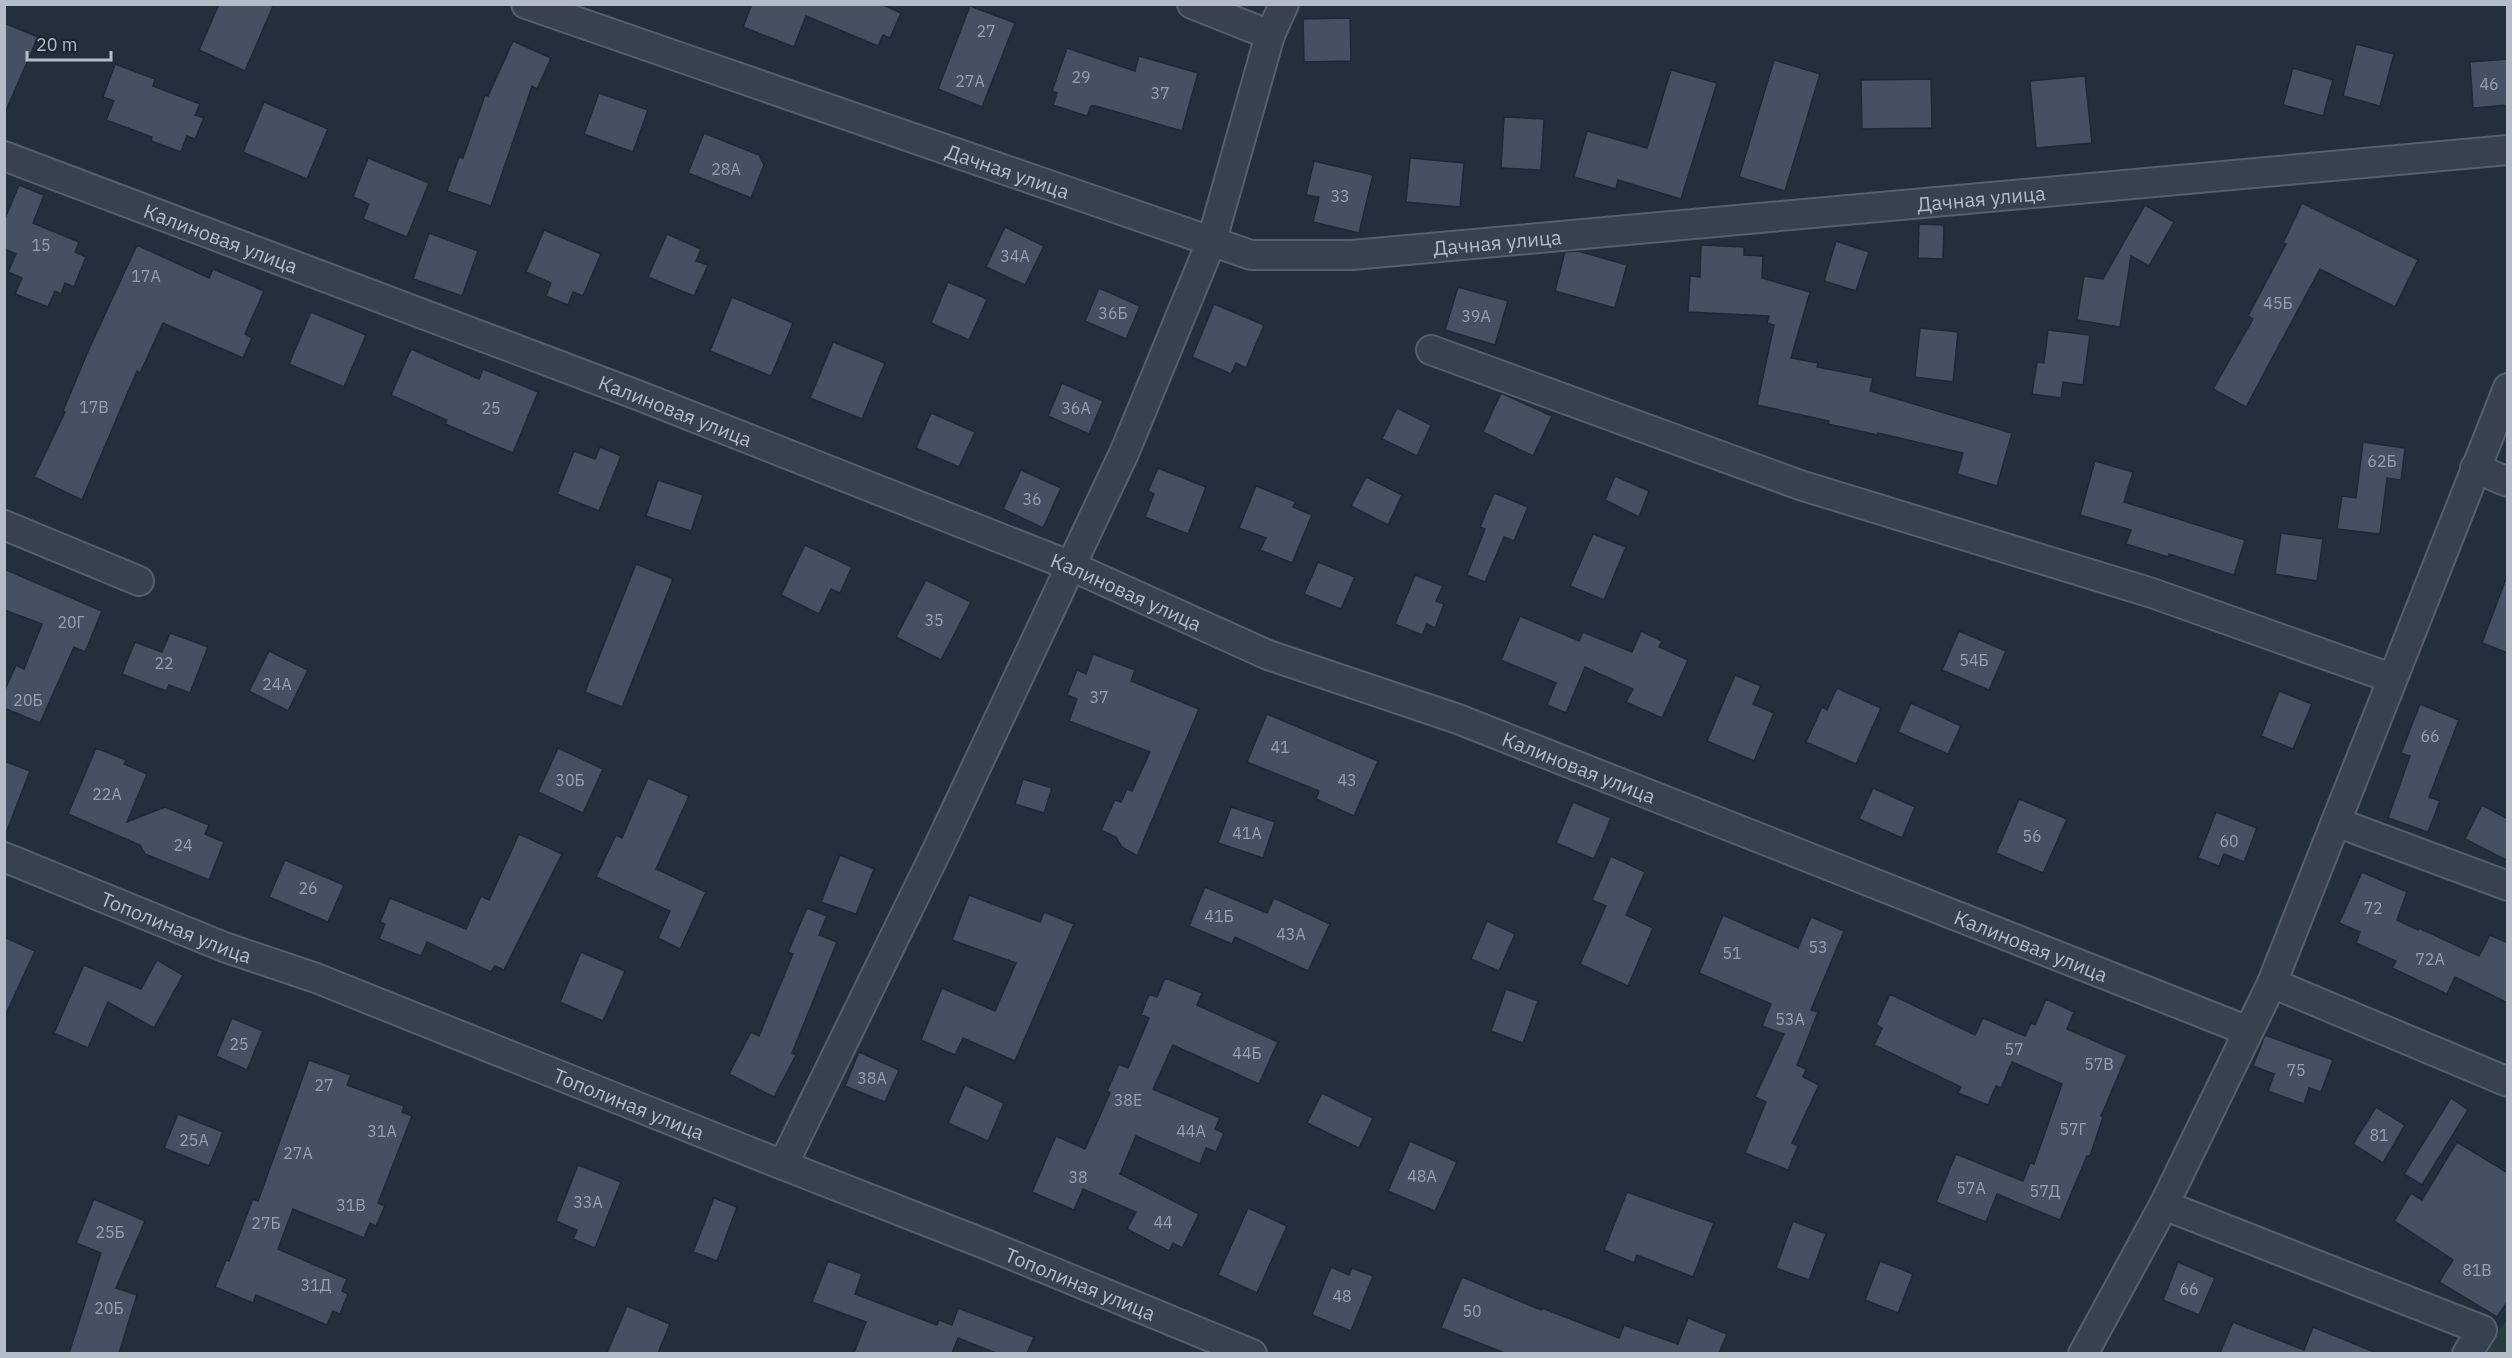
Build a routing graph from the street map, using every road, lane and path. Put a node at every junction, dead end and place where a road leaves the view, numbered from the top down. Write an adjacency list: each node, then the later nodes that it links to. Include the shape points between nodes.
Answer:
1 (526, 4): 7 (street, Дачная улица)
2 (1192, 4): 4 (street)
3 (1284, 4): 4 (street)
4 (1270, 34): 7 (street)
5 (2508, 150): 7 (street, Дачная улица, via 1352,255 1251,255)
6 (4, 156): 13 (street, Калиновая улица, via 640,396)
7 (1212, 240): 13 (street, via 1125,451)
8 (1431, 350): 15 (street, via 1800,485 2152,593)
9 (2508, 387): 10 (street)
10 (2475, 468): 11 (street); 15 (street)
11 (2508, 482)
12 (4, 525): 14 (street)
13 (1071, 566): 20 (street, Калиновая улица, via 1268,655 1458,719); 22 (street)
14 (139, 580)
15 (2391, 678): 16 (street)
16 (2336, 822): 18 (street); 19 (street)
17 (4, 857): 22 (street, Тополиная улица)
18 (2508, 886)
19 (2272, 983): 20 (street); 21 (street)
20 (2248, 1031): 23 (street)
21 (2508, 1082)
22 (783, 1165): 24 (street, Тополиная улица)
23 (2164, 1205): 25 (street); 26 (street, via 2482,1329)
24 (1252, 1353)
25 (2083, 1353)
26 (2467, 1353)

